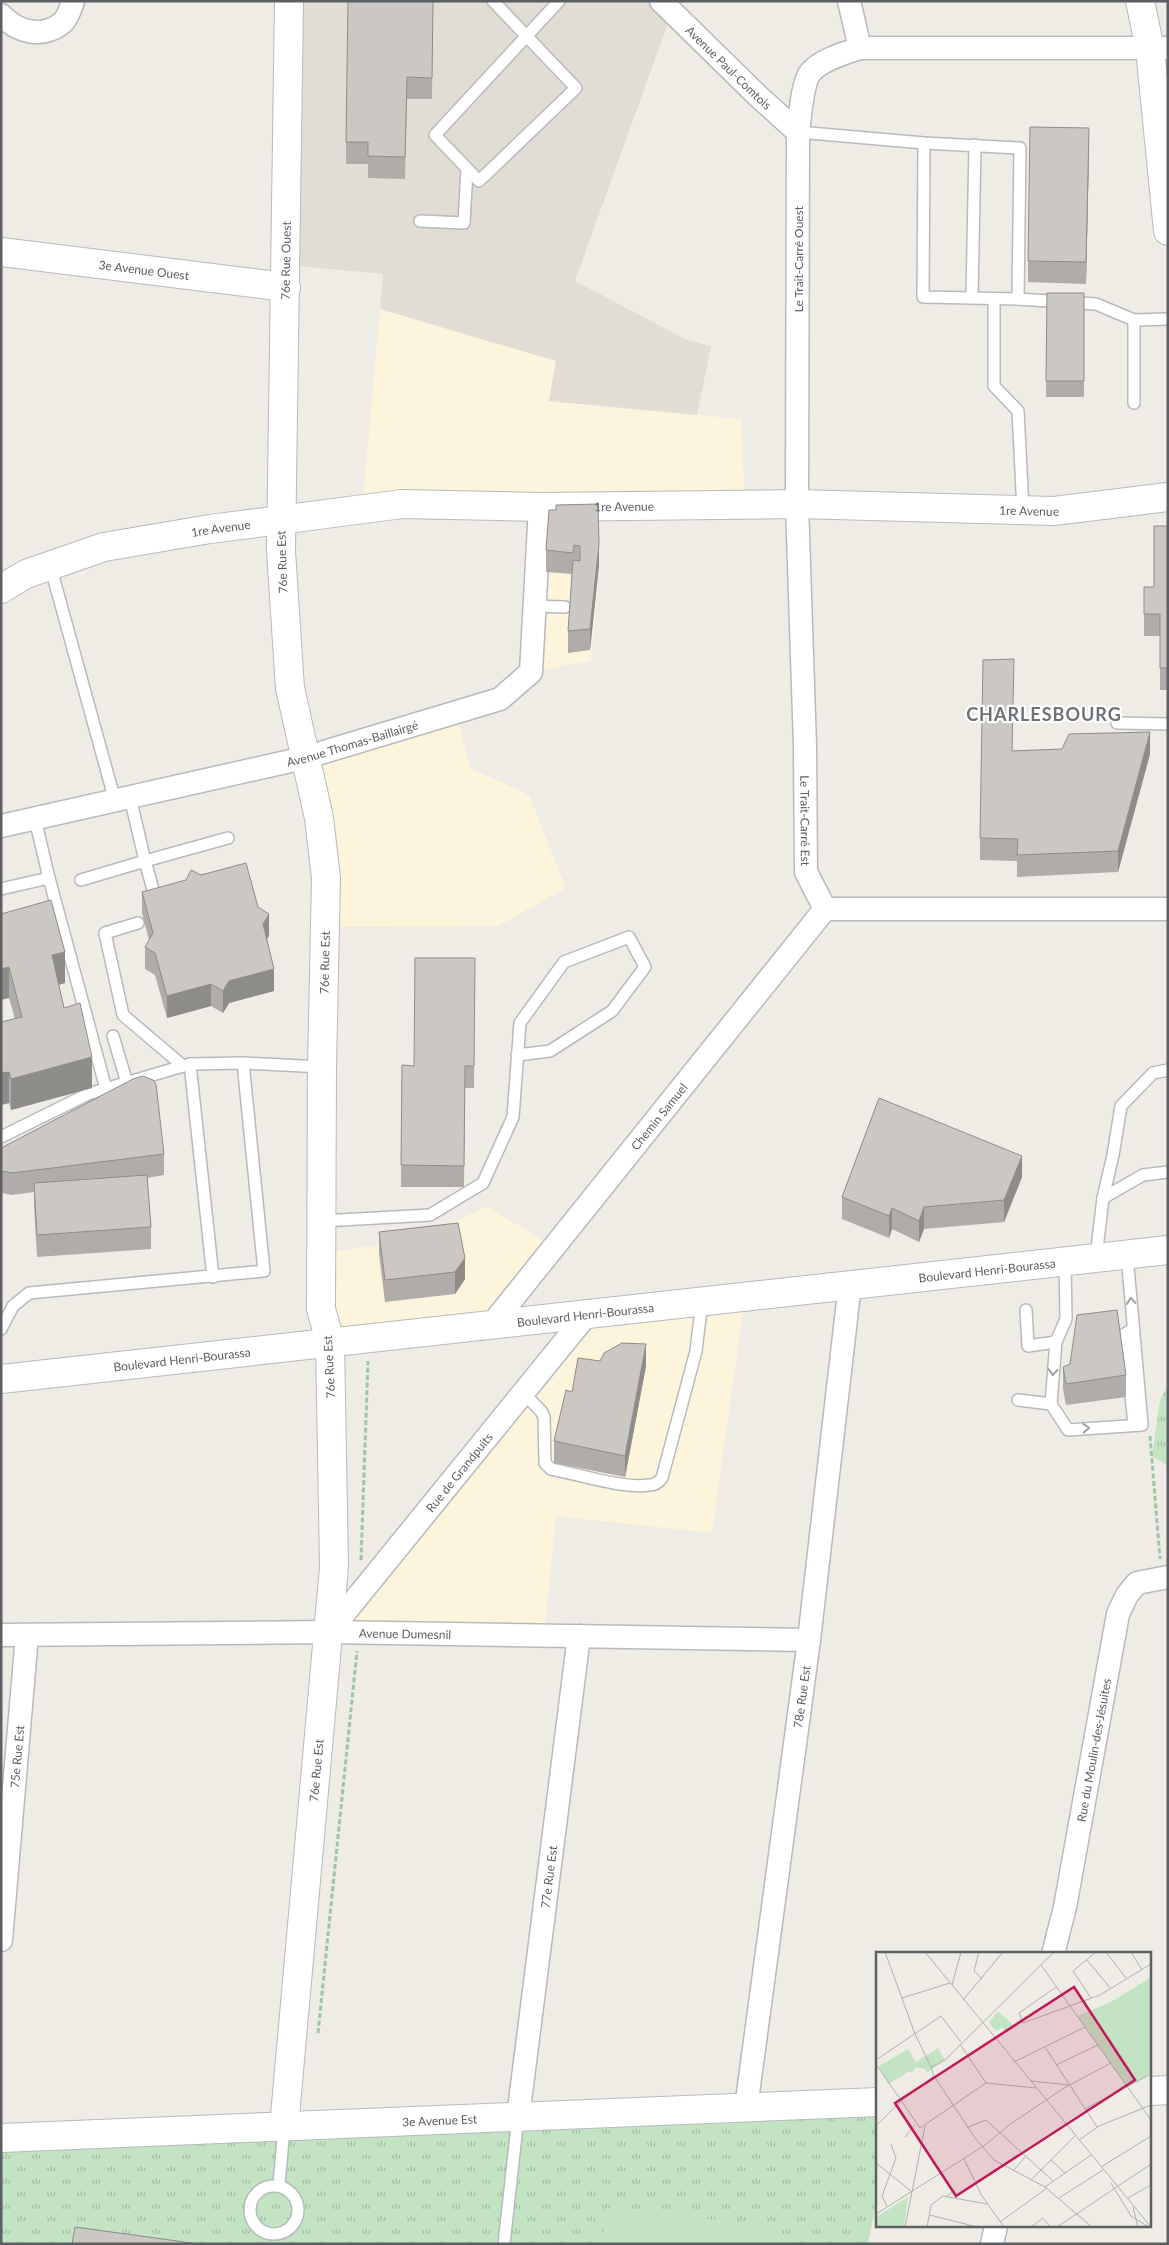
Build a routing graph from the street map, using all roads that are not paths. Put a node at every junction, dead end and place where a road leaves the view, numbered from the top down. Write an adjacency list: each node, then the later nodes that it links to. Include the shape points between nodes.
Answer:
1 (73, 1): 8 (street, via 64,22 44,32 28,32 10,24)
2 (289, 1): 19 (street, 76e Rue Ouest)
3 (493, 1): 9 (lane)
4 (559, 1): 9 (lane)
5 (661, 1): 12 (street, Avenue Paul-Comtois)
6 (848, 1): 10 (street)
7 (1140, 1): 11 (street)
8 (1, 15)
9 (527, 37): 15 (lane, via 435,135); 15 (lane, via 576,88 479,181)
10 (860, 48): 11 (street, Le Trait-Carré Ouest); 12 (street, Le Trait-Carré Ouest, via 833,57 810,73 802,98)
11 (1159, 49): 17 (street)
12 (798, 132): 13 (lane); 27 (street, Le Trait-Carré Ouest)
13 (924, 143): 14 (lane); 20 (lane, via 924,297)
14 (975, 145): 20 (lane); 22 (lane, via 1020,148)
15 (467, 169): 16 (lane, via 464,223)
16 (420, 221)
17 (1168, 232)
18 (1, 252): 19 (street, 3e Avenue Ouest)
19 (286, 287): 30 (street, 76e Rue Ouest)
20 (972, 297): 21 (lane)
21 (994, 299): 22 (lane); 29 (lane, via 994,386 1018,411)
22 (1018, 299): 24 (lane, via 1096,304)
23 (1168, 319): 24 (lane)
24 (1134, 320): 25 (lane)
25 (1134, 403)
26 (1168, 497): 29 (street, 1re Avenue, via 1054,511)
27 (797, 504): 28 (street, 1re Avenue); 29 (street, 1re Avenue); 47 (street, Le Trait-Carré Est, via 806,872)
28 (540, 508): 30 (street, 1re Avenue, via 402,504); 33 (street, Avenue Thomas-Baillairgé)
29 (1023, 510)
30 (281, 521): 31 (street, 1re Avenue, via 104,547); 37 (street, 76e Rue Est, via 290,688)
31 (50, 565): 32 (street, 1re Avenue); 38 (lane)
32 (1, 589)
33 (534, 606): 34 (lane); 37 (street, Avenue Thomas-Baillairgé, via 531,672 500,699)
34 (565, 607)
35 (1117, 723): 36 (lane)
36 (1168, 724)
37 (304, 758): 38 (street, Avenue Thomas-Baillairgé); 54 (street, 76e Rue Est, via 318,818 326,878)
38 (122, 799): 39 (street, Avenue Thomas-Baillairgé); 42 (lane)
39 (35, 819): 40 (street, Avenue Thomas-Baillairgé); 43 (lane)
40 (1, 826)
41 (228, 838): 42 (lane)
42 (145, 861): 44 (lane); 46 (lane)
43 (49, 878): 45 (lane); 57 (lane)
44 (81, 880)
45 (1, 889)
46 (158, 909)
47 (825, 909): 48 (street); 71 (street, Chemin Samuel)
48 (1168, 909)
49 (138, 923): 53 (lane, via 105,933 123,1015)
50 (113, 1036): 56 (lane)
51 (517, 1055): 51 (lane, via 550,1051 612,1011 645,967 629,937 564,962 520,1023); 61 (lane, via 513,1117 483,1183 430,1215)
52 (244, 1063): 53 (lane); 54 (lane); 66 (lane, via 264,1271)
53 (186, 1065): 56 (lane); 66 (lane)
54 (322, 1067): 61 (street, 76e Rue Est)
55 (1168, 1070): 60 (lane, via 1153,1073 1121,1106)
56 (127, 1083): 57 (lane)
57 (106, 1089): 58 (lane, via 88,1094)
58 (1, 1137)
59 (1168, 1172): 60 (lane, via 1144,1175)
60 (1103, 1198): 64 (lane)
61 (322, 1221): 73 (street, 76e Rue Est, via 321,1309)
62 (1168, 1250): 63 (street, Boulevard Henri-Bourassa)
63 (1127, 1254): 64 (street, Boulevard Henri-Bourassa); 78 (lane, one-way to 63, via 1068,1430 1142,1425)
64 (1096, 1257): 65 (street, Boulevard Henri-Bourassa)
65 (1065, 1261): 67 (street, Boulevard Henri-Bourassa); 74 (lane, via 1066,1319)
66 (213, 1277): 72 (lane, via 29,1293 13,1306)
67 (850, 1284): 68 (street, Boulevard Henri-Bourassa); 84 (street, 78e Rue Est)
68 (702, 1301): 70 (street, Boulevard Henri-Bourassa); 76 (lane, via 696,1351 662,1478 658,1482 650,1486 630,1485 551,1468 545,1463 544,1417)
69 (1026, 1310): 74 (lane, via 1028,1346)
70 (588, 1313): 71 (street, Boulevard Henri-Bourassa); 76 (street, Rue de Grandpuits)
71 (493, 1323): 73 (street, Boulevard Henri-Bourassa)
72 (1, 1329)
73 (330, 1341): 75 (street, Boulevard Henri-Bourassa); 80 (street, 76e Rue Est, via 334,1567)
74 (1056, 1341): 78 (lane, one-way to 78)
75 (1, 1378)
76 (524, 1394): 80 (street, Rue de Grandpuits)
77 (1018, 1400): 78 (lane)
78 (1051, 1404)
79 (1168, 1577): 86 (street, Rue du Moulin-des-Jésuites, via 1137,1583 1118,1614 1066,1907)
80 (329, 1632): 82 (street, Avenue Dumesnil); 83 (street, Avenue Dumesnil); 92 (street, 76e Rue Est)
81 (1, 1635): 82 (street, Avenue Dumesnil)
82 (27, 1635): 85 (street, 75e Rue Est)
83 (579, 1636): 84 (street, Avenue Dumesnil); 91 (street, 77e Rue Est)
84 (809, 1640): 90 (street, 78e Rue Est)
85 (1, 1940)
86 (1054, 1952)
87 (1168, 2090): 88 (street)
88 (1152, 2091)
89 (876, 2102): 90 (street, 3e Avenue Est)
90 (746, 2108): 91 (street, 3e Avenue Est)
91 (518, 2117): 92 (street, 3e Avenue Est); 96 (lane)
92 (284, 2127): 93 (street, 3e Avenue Est); 94 (lane)
93 (1, 2138)
94 (279, 2185): 94 (lane, via 263,2188 252,2197 249,2209 256,2227 268,2234 282,2233 294,2225 299,2211 295,2196)
95 (996, 2228): 97 (street)
96 (504, 2244)
97 (992, 2244)

